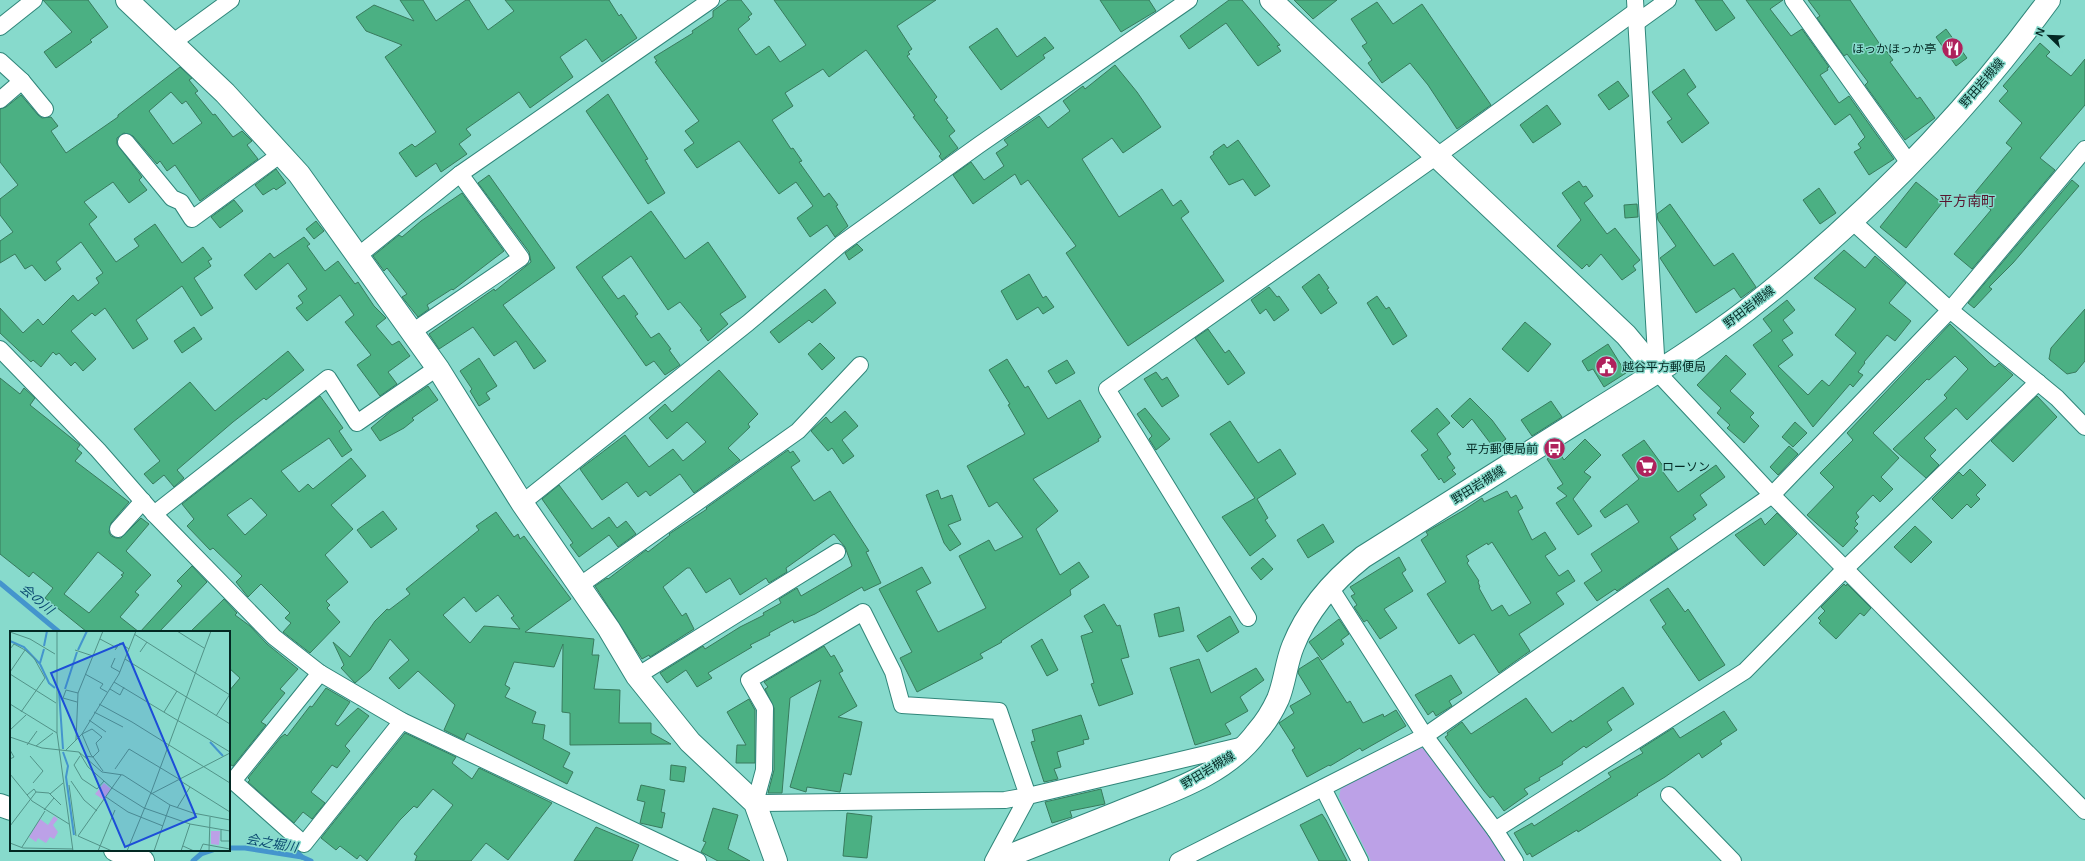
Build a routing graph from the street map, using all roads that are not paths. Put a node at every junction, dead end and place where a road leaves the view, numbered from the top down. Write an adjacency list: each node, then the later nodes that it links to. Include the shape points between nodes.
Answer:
1 (34, 0): 11 (street)
2 (127, 0): 12 (main road)
3 (231, 0): 12 (street)
4 (711, 0): 22 (street)
5 (1189, 0): 35 (street, via 841,244 748,323)
6 (1271, 0): 20 (main road)
7 (1668, 0): 10 (street)
8 (1793, 0): 21 (street)
9 (2049, 0): 21 (main road, 野田岩槻線, via 1993,72)
10 (1635, 11): 20 (street); 30 (street)
11 (0, 27)
12 (172, 43): 19 (main road, via 225,93)
13 (0, 61): 14 (street)
14 (22, 82): 15 (street); 16 (street)
15 (0, 100)
16 (45, 109)
17 (126, 142): 19 (street, via 172,198 181,202 192,219)
18 (2085, 149): 25 (street)
19 (281, 154): 24 (main road, via 299,174)
20 (1438, 156): 30 (main road, via 1626,335); 42 (street, via 1107,389)
21 (1909, 164): 23 (main road, 野田岩槻線)
22 (460, 174): 24 (street); 26 (street, via 521,258)
23 (1852, 221): 25 (street); 30 (main road, 野田岩槻線, via 1804,264 1745,311)
24 (358, 255): 26 (main road)
25 (1950, 310): 31 (street); 33 (street)
26 (412, 332): 29 (main road)
27 (3, 359): 34 (street, via 98,450)
28 (860, 365): 40 (street, via 798,432)
29 (437, 368): 35 (main road); 36 (street, via 357,423 328,378)
30 (1656, 372): 33 (street); 41 (main road, 野田岩槻線, via 1363,557)
31 (2038, 382): 32 (street); 39 (street)
32 (2085, 427)
33 (1772, 496): 39 (street); 46 (street)
34 (143, 501): 36 (street); 37 (street)
35 (522, 503): 40 (main road)
36 (154, 514): 43 (street, via 274,637)
37 (118, 530)
38 (836, 552): 44 (street)
39 (1846, 568): 54 (street); 55 (street, via 1745,672)
40 (580, 586): 44 (main road)
41 (1330, 587): 46 (street); 47 (main road, 野田岩槻線, via 1293,646 1278,699 1257,733)
42 (1248, 618)
43 (320, 673): 45 (street); 45 (street, via 233,781 304,844)
44 (637, 676): 51 (main road, via 690,742)
45 (402, 721): 58 (street)
46 (1425, 736): 48 (street); 55 (street)
47 (1246, 745): 50 (street); 61 (main road, 野田岩槻線, via 1218,767 1186,785 1010,855)
48 (1322, 788): 62 (street); 63 (street)
49 (1669, 795): 65 (street)
50 (1028, 796): 51 (street, via 1005,800); 51 (street, via 999,711 902,705 893,672 863,612 749,680 765,708 764,770); 60 (street)
51 (755, 803): 59 (main road)
52 (0, 805): 53 (main road)
53 (10, 809)
54 (2085, 811)
55 (1495, 830): 64 (street)
56 (118, 851): 57 (main road)
57 (143, 861)
58 (698, 861)
59 (776, 861)
60 (993, 861)
61 (1001, 861)
62 (1178, 861)
63 (1360, 861)
64 (1515, 861)
65 (1733, 861)

